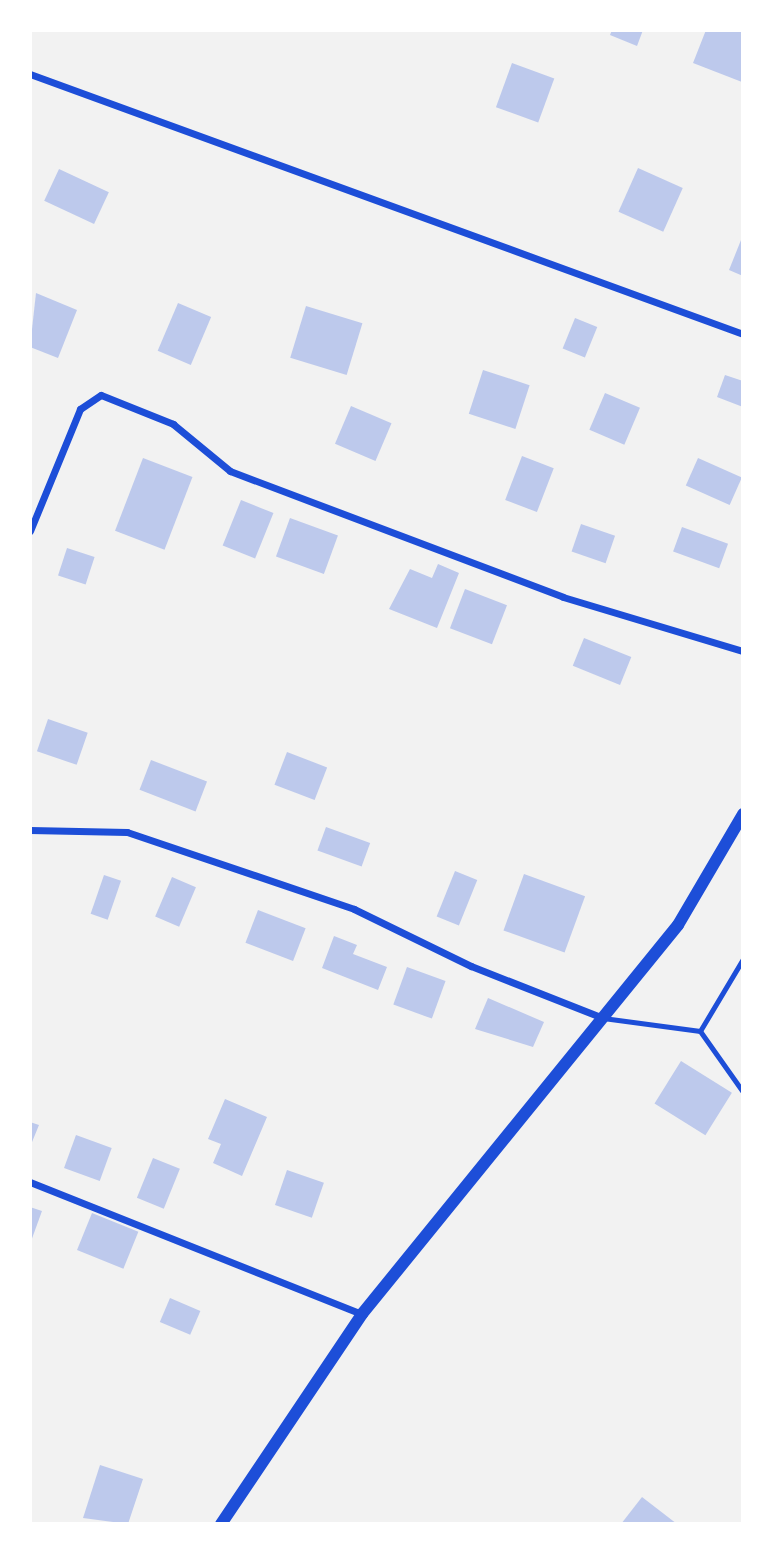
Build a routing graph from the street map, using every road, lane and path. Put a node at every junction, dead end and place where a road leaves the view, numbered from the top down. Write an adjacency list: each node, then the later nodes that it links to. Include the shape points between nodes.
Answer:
1 (30, 74): 2 (street)
2 (743, 334)
3 (30, 530): 4 (street, via 80,408 101,395 173,424 230,471 563,597)
4 (743, 651)
5 (742, 822): 8 (street, via 678,925)
6 (30, 830): 8 (street, via 127,831 354,909 471,966)
7 (743, 959): 9 (lane)
8 (603, 1018): 9 (lane); 12 (street)
9 (700, 1031): 10 (lane)
10 (743, 1092)
11 (30, 1182): 12 (street)
12 (362, 1314): 13 (street)
13 (221, 1524)

